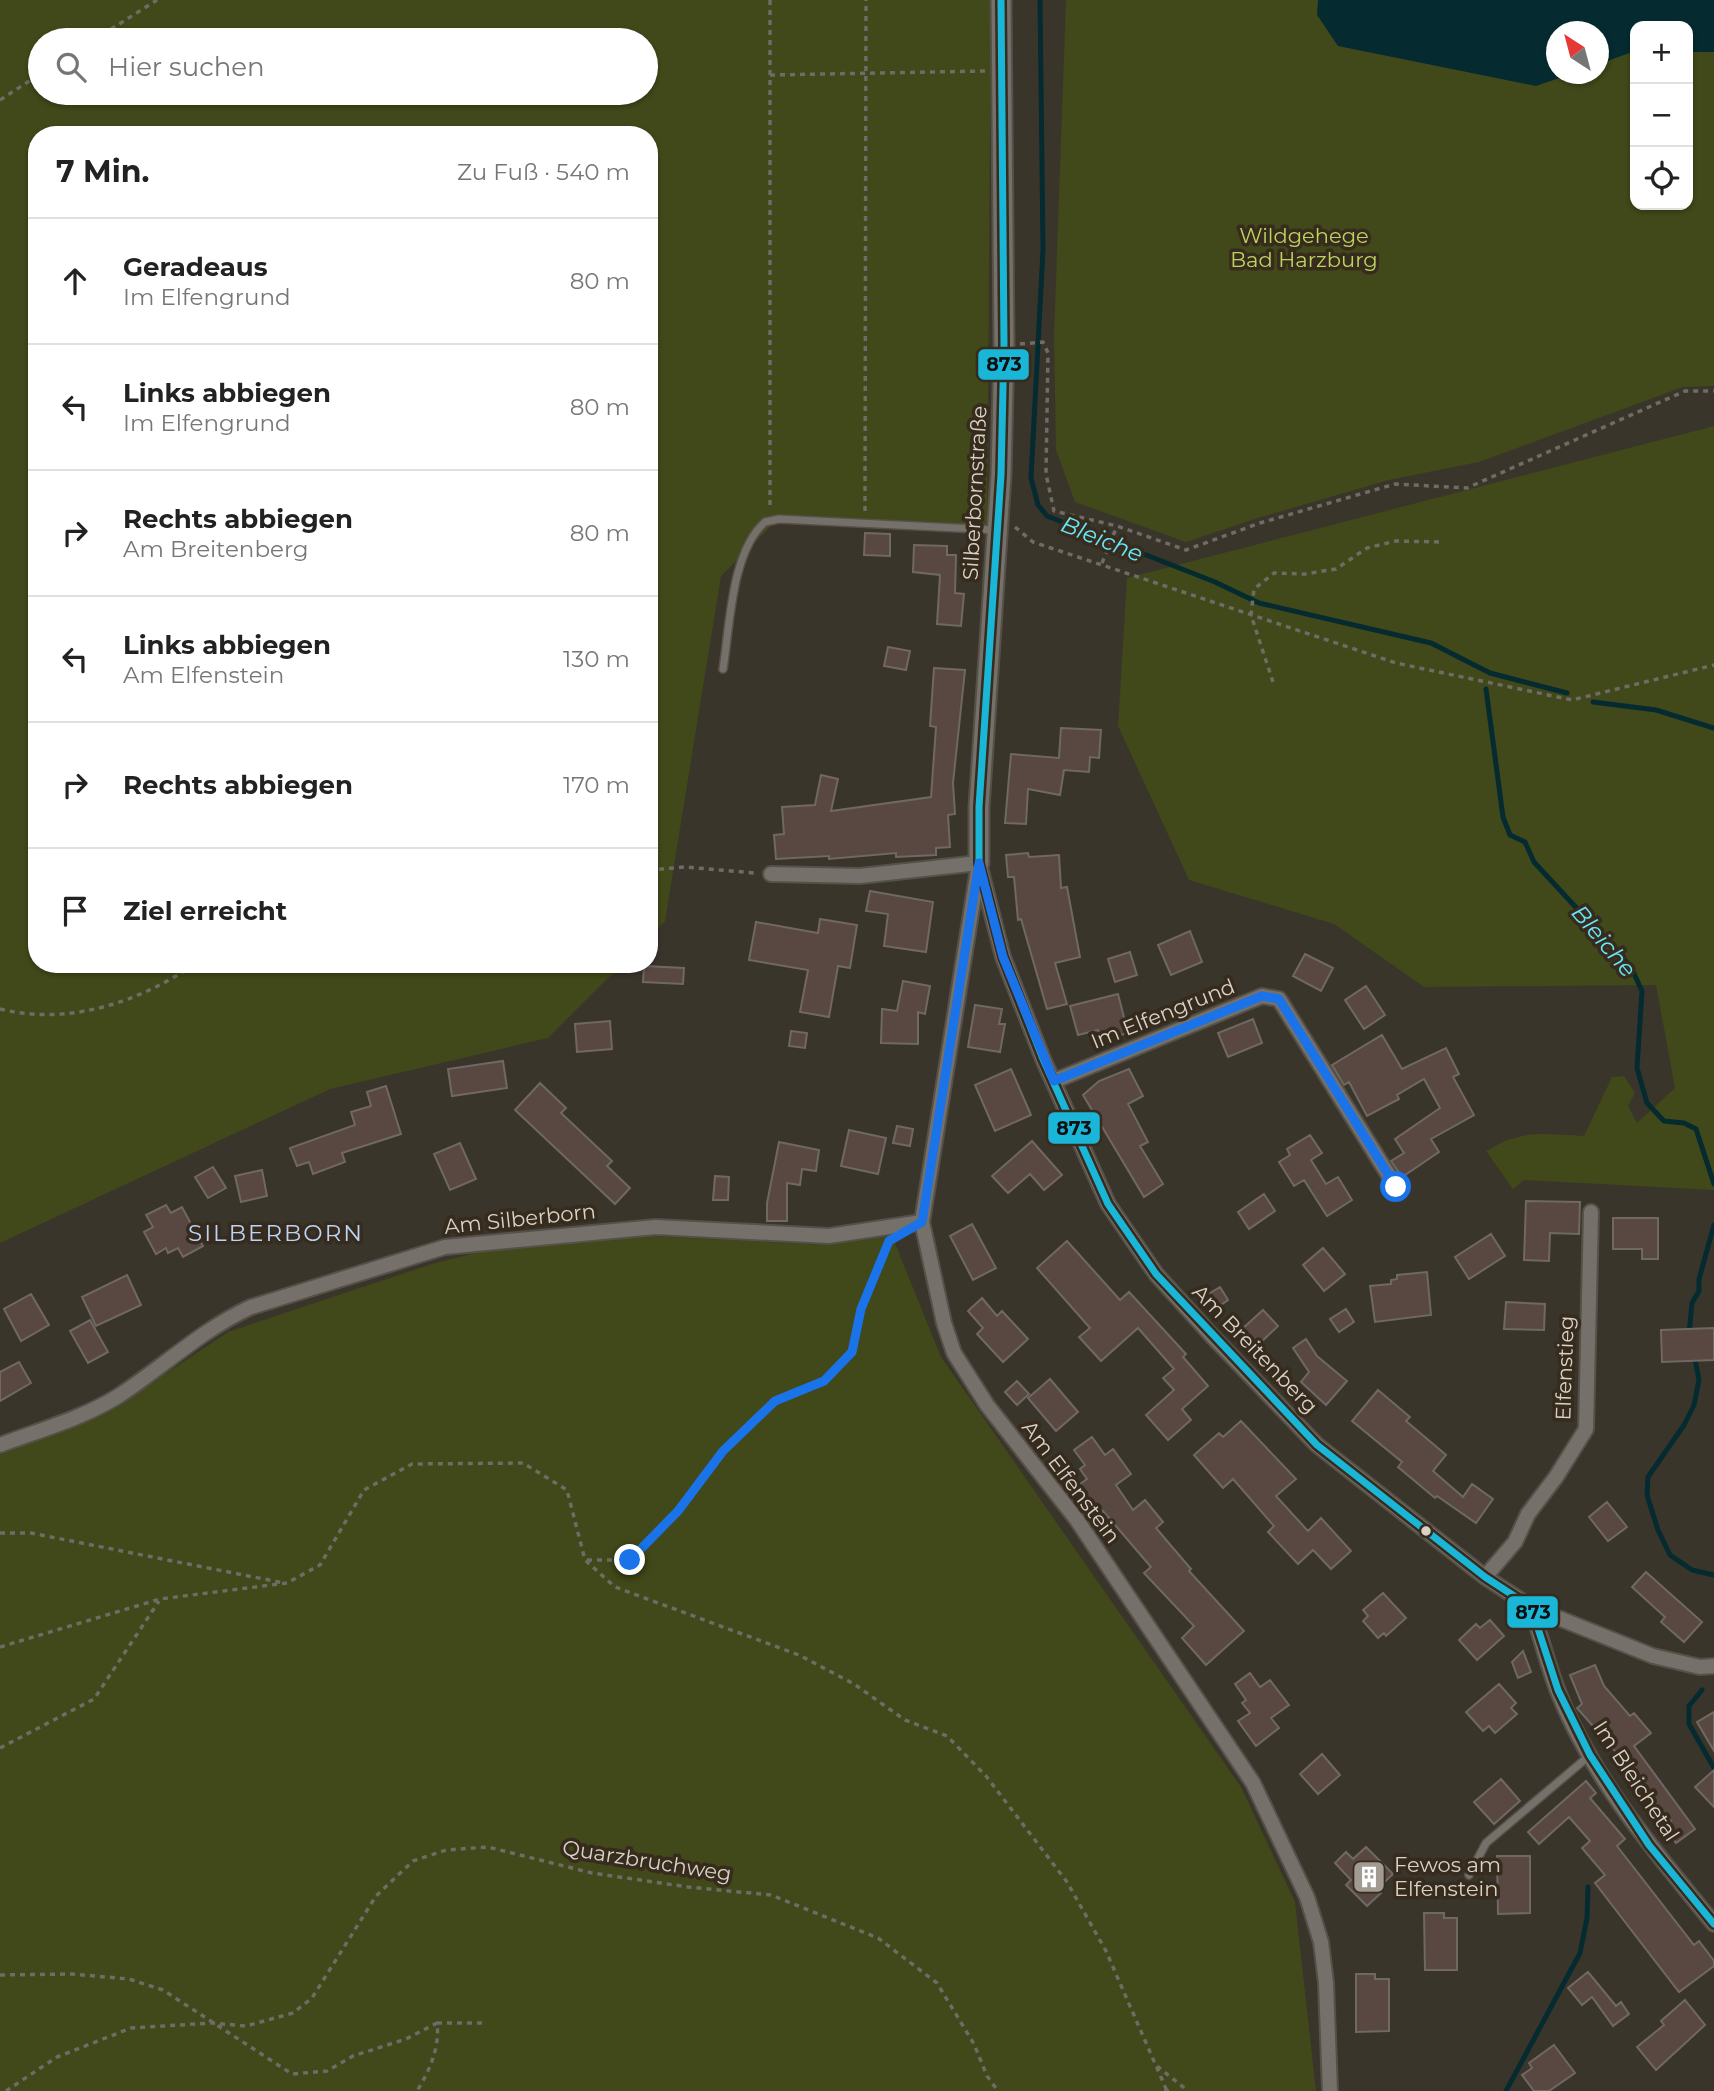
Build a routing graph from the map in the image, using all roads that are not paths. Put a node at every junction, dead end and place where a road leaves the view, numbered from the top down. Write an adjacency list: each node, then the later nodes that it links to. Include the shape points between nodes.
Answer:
1 (1001, 0): 2 (street, Silberbornstraße, via 1004,344)
2 (998, 520): 3 (lane, via 865,524 770,520 755,533 739,567); 4 (street, Silberbornstraße)
3 (723, 669)
4 (979, 863): 5 (street, via 860,876); 6 (street, Am Breitenberg, via 1003,957); 9 (street, Am Elfenstein)
5 (771, 874)
6 (1054, 1081): 7 (street, Im Elfengrund, via 1271,996 1279,999); 11 (street, Am Breitenberg, via 1108,1204 1156,1274 1317,1445)
7 (1396, 1187)
8 (1591, 1212): 11 (street, Elfenstieg, via 1586,1429 1528,1514 1515,1542)
9 (922, 1222): 10 (street, Am Silberborn, via 829,1236 656,1227 445,1247 232,1316 118,1396 79,1416); 17 (street, Am Elfenstein, via 954,1353 987,1405 1077,1520 1253,1783 1283,1844 1321,1942)
10 (0, 1445)
11 (1485, 1577): 12 (street, Am Breitenberg)
12 (1531, 1607): 13 (street, Am Breitenberg, via 1653,1656); 14 (street, Im Bleichetal, via 1558,1690)
13 (1714, 1666)
14 (1590, 1755): 15 (lane, via 1486,1843); 16 (street, Im Bleichetal, via 1649,1844)
15 (1469, 1875)
16 (1714, 1924)
17 (1330, 2091)

